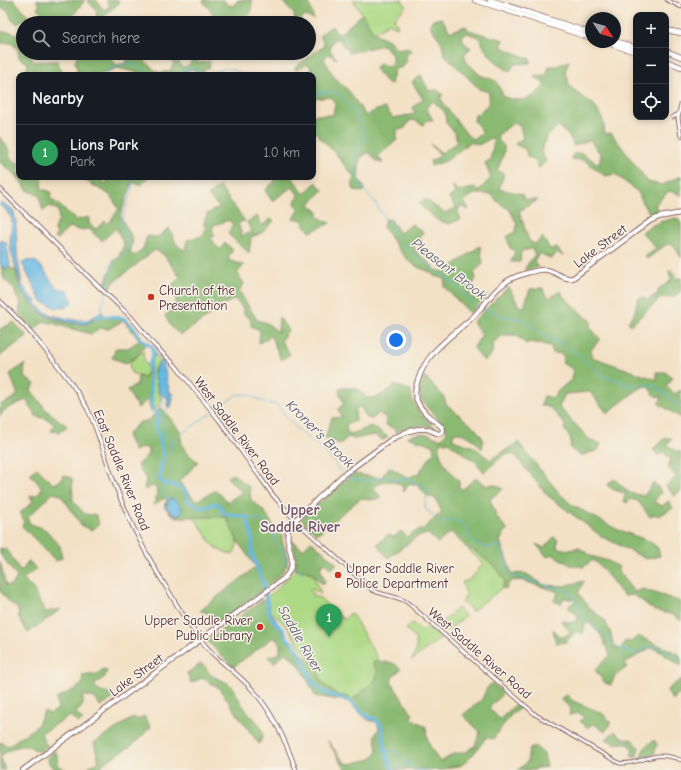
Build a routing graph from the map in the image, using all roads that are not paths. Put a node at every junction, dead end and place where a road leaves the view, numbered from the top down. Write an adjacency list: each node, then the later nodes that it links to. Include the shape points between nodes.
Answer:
1 (476, 0): 8 (highway)
2 (490, 0): 6 (highway)
3 (667, 0): 4 (street)
4 (681, 7)
5 (669, 30): 7 (highway)
6 (585, 31)
7 (681, 32)
8 (585, 36)
9 (621, 43): 11 (highway)
10 (621, 47): 12 (highway)
11 (633, 47)
12 (633, 51)
13 (669, 52): 15 (highway)
14 (669, 56): 15 (highway)
15 (681, 58)
16 (669, 60): 18 (highway)
17 (669, 61): 19 (highway)
18 (681, 62)
19 (681, 67)
20 (681, 104): 21 (main road)
21 (679, 114): 22 (main road); 23 (main road)
22 (673, 117)
23 (680, 121): 24 (main road)
24 (681, 136)
25 (0, 189): 28 (main road, West Saddle River Road, via 131,317 175,365 220,421 272,494)
26 (681, 212): 28 (main road, Lake Street, via 650,221 574,278 565,278 546,270 516,277 505,283 482,308 436,348 418,379 415,391 417,399 427,415 442,427 442,433 423,429 406,432 389,441 344,474)
27 (0, 301): 29 (main road, East Saddle River Road, via 36,338 74,386 96,430 120,497 147,555 182,614)
28 (295, 520): 29 (main road, Lake Street, via 289,526 287,536 293,557 292,566 283,579); 30 (street, West Saddle River Road, via 372,590 408,603 546,722 619,763 628,764 656,756)
29 (201, 640): 31 (main road, Lake Street); 32 (main road, East Saddle River Road, via 264,703)
30 (681, 760)
31 (23, 770)
32 (296, 770)

